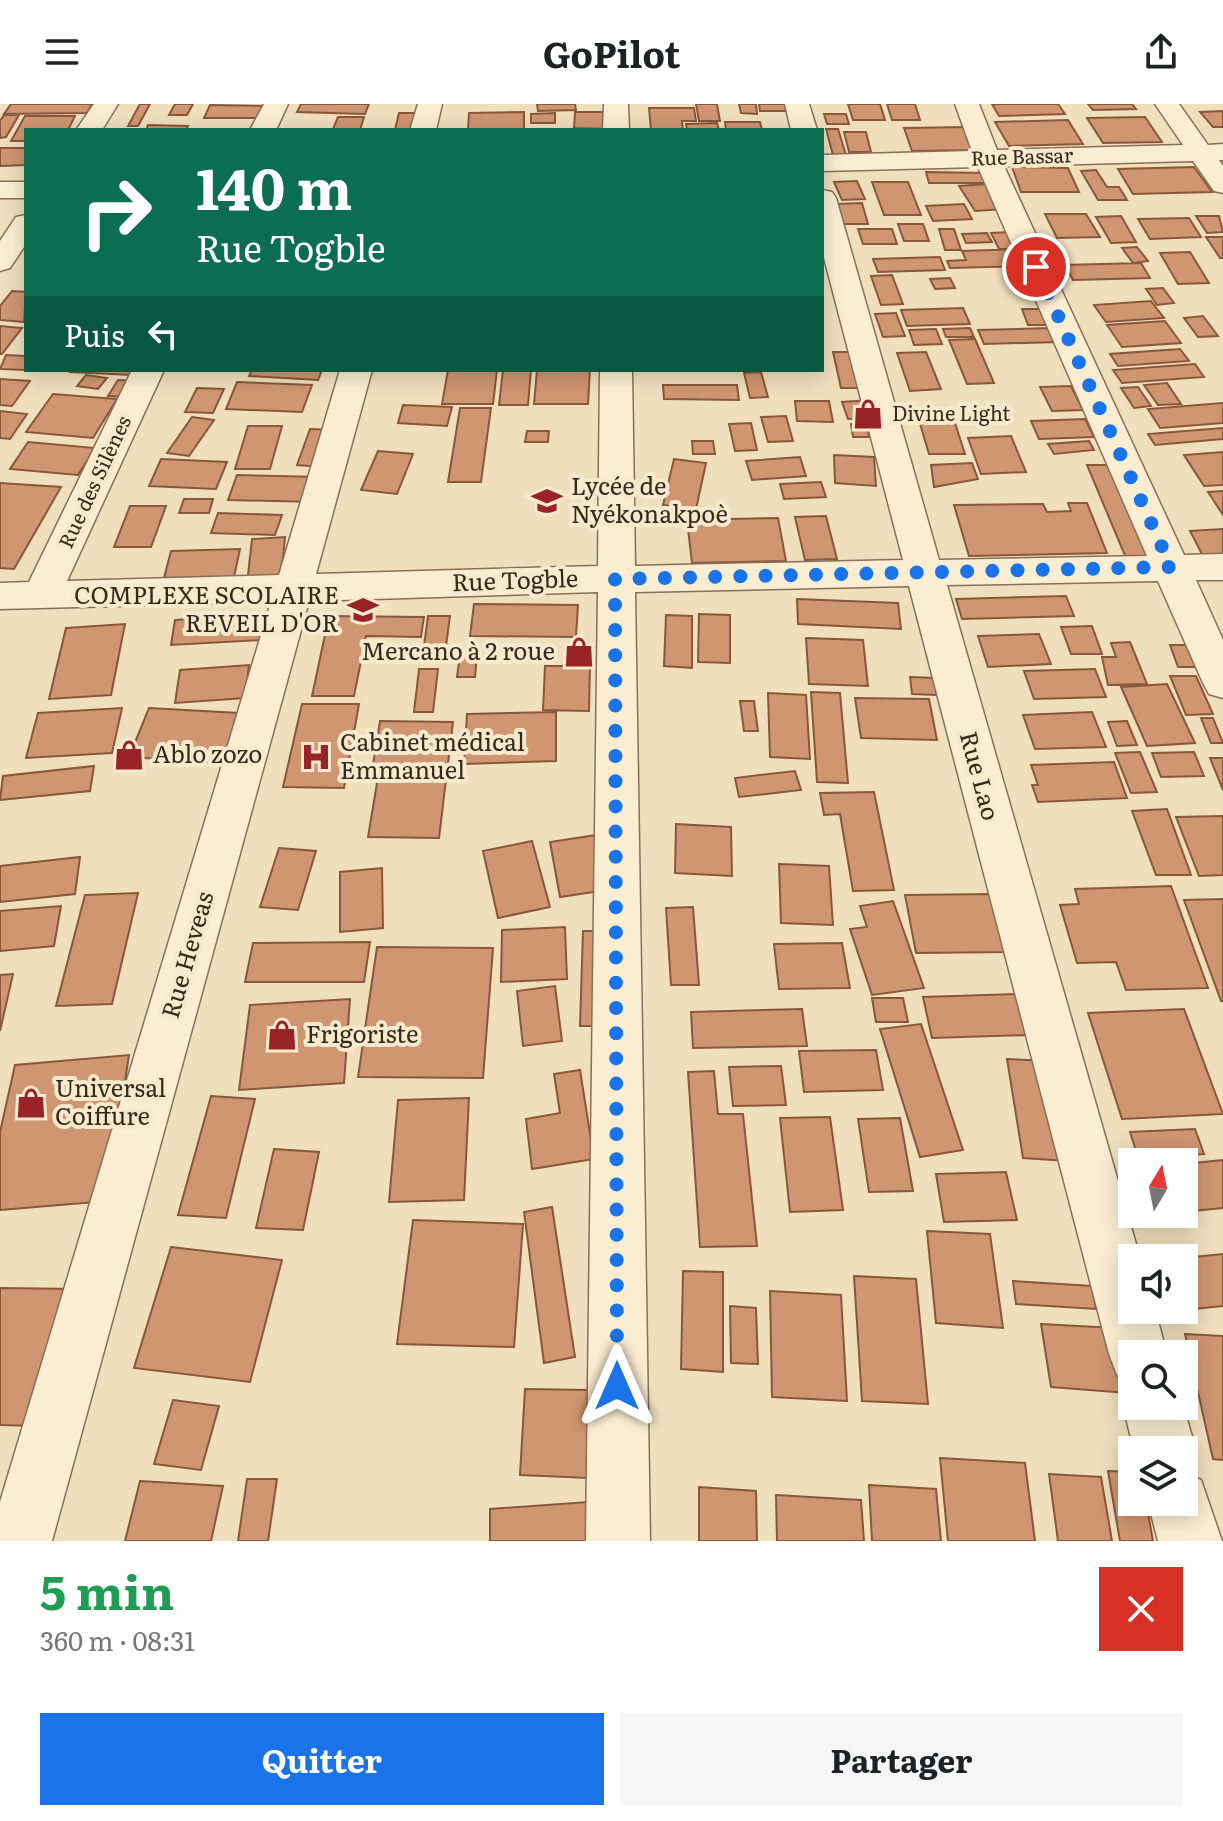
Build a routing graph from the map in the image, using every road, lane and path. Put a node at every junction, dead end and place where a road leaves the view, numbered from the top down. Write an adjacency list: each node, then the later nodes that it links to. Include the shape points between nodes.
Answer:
1 (106, 104): 8 (street)
2 (276, 104): 9 (street)
3 (430, 104): 10 (street)
4 (616, 104): 11 (street)
5 (797, 104): 12 (street)
6 (967, 104): 14 (street)
7 (1167, 104): 13 (street)
8 (90, 128)
9 (264, 128)
10 (424, 128)
11 (616, 128)
12 (803, 128)
13 (1212, 152): 14 (street, Rue Bassar); 16 (street)
14 (987, 158): 15 (street, Rue Bassar); 25 (street)
15 (824, 163)
16 (1223, 185)
17 (0, 190): 18 (street)
18 (24, 190)
19 (824, 205): 27 (street, Rue Lao)
20 (24, 226): 21 (street)
21 (0, 262)
22 (147, 372): 30 (street, Rue des Silènes)
23 (355, 372): 29 (street, Rue Heveas)
24 (616, 372): 28 (street)
25 (1171, 567): 26 (street, Rue Togble); 27 (street, Rue Togble); 32 (street)
26 (1223, 567)
27 (923, 573): 28 (street, Rue Togble); 33 (street, Rue Lao)
28 (615, 579): 29 (street, Rue Togble); 36 (street)
29 (293, 588): 30 (street, Rue Togble); 35 (street, Rue Heveas)
30 (42, 594): 31 (street, Rue Togble)
31 (0, 596)
32 (1223, 683)
33 (1134, 1340)
34 (1183, 1516): 37 (street)
35 (20, 1541)
36 (618, 1541)
37 (1190, 1541)

